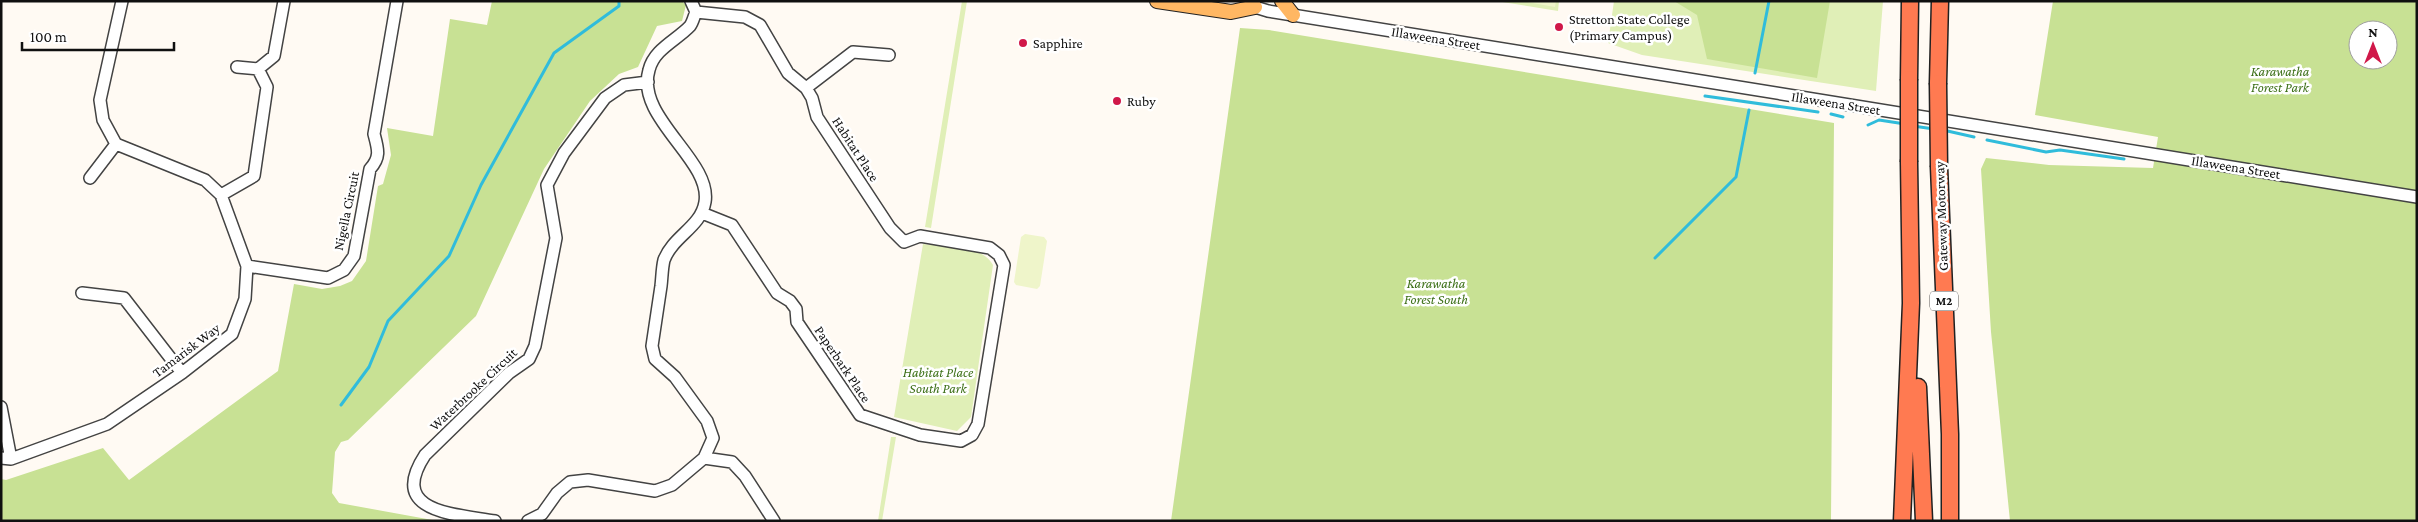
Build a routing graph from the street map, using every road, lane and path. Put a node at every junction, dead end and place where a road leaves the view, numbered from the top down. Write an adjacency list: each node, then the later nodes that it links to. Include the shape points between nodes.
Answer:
1 (122, 1): 17 (street, via 100,100 102,120)
2 (284, 1): 14 (street, via 274,56)
3 (397, 1): 23 (street, Nigella Circuit, via 374,134 378,161 370,169 354,256 344,270 328,278)
4 (1157, 1): 9 (main road, Illaweena Street, via 1231,12)
5 (1242, 1): 9 (main road, Illaweena Street)
6 (1282, 1): 11 (main road)
7 (1910, 1): 25 (highway, M2, bridge)
8 (1940, 1): 28 (highway, Gateway Motorway / M2, bridge, via 1939,167)
9 (1256, 4): 11 (street, Illaweena Street)
10 (694, 7): 15 (street, via 691,25 663,48 649,68); 16 (street, Habitat Place, via 745,17 760,25 788,74)
11 (1293, 15): 20 (street, Illaweena Street)
12 (889, 55): 16 (street, via 853,52)
13 (237, 66): 14 (street)
14 (258, 69): 19 (street, via 267,87 254,176)
15 (648, 82): 21 (street, via 654,108 706,190); 31 (street, Waterbrooke Circuit, via 624,86 605,98 564,154 547,185 556,238 535,346 529,358 509,373 432,448 415,470 414,488 419,501 437,511)
16 (806, 88): 22 (street, Habitat Place, via 817,117 890,228)
17 (116, 144): 18 (street); 19 (street, Tamarisk Way, via 205,180)
18 (90, 178)
19 (221, 195): 23 (street, Tamarisk Way)
20 (2417, 197)
21 (702, 212): 22 (street, Paperbark Place, via 732,224 777,293 796,309 797,322 860,415 920,435 961,441 972,435 978,424 1004,265 990,248 920,236); 29 (street, via 664,260 652,346 655,359 675,377 707,421 713,438)
22 (904, 242)
23 (247, 266): 26 (street, Tamarisk Way, via 245,299 232,334)
24 (82, 293): 26 (street, via 124,298)
25 (1911, 303): 34 (highway, M2); 35 (highway, via 1916,327)
26 (182, 372): 30 (street, Tamarisk Way, via 107,424)
27 (1, 407): 30 (street)
28 (1950, 434): 36 (highway, Gateway Motorway / M2); 37 (highway, via 1956,460)
29 (704, 458): 32 (street, via 672,485 655,491 588,480 570,482 557,493 542,514); 33 (street, via 732,462)
30 (6, 459)
31 (495, 521)
32 (528, 521)
33 (774, 521)
34 (1902, 521)
35 (1924, 521)
36 (1950, 521)
37 (1959, 521)

